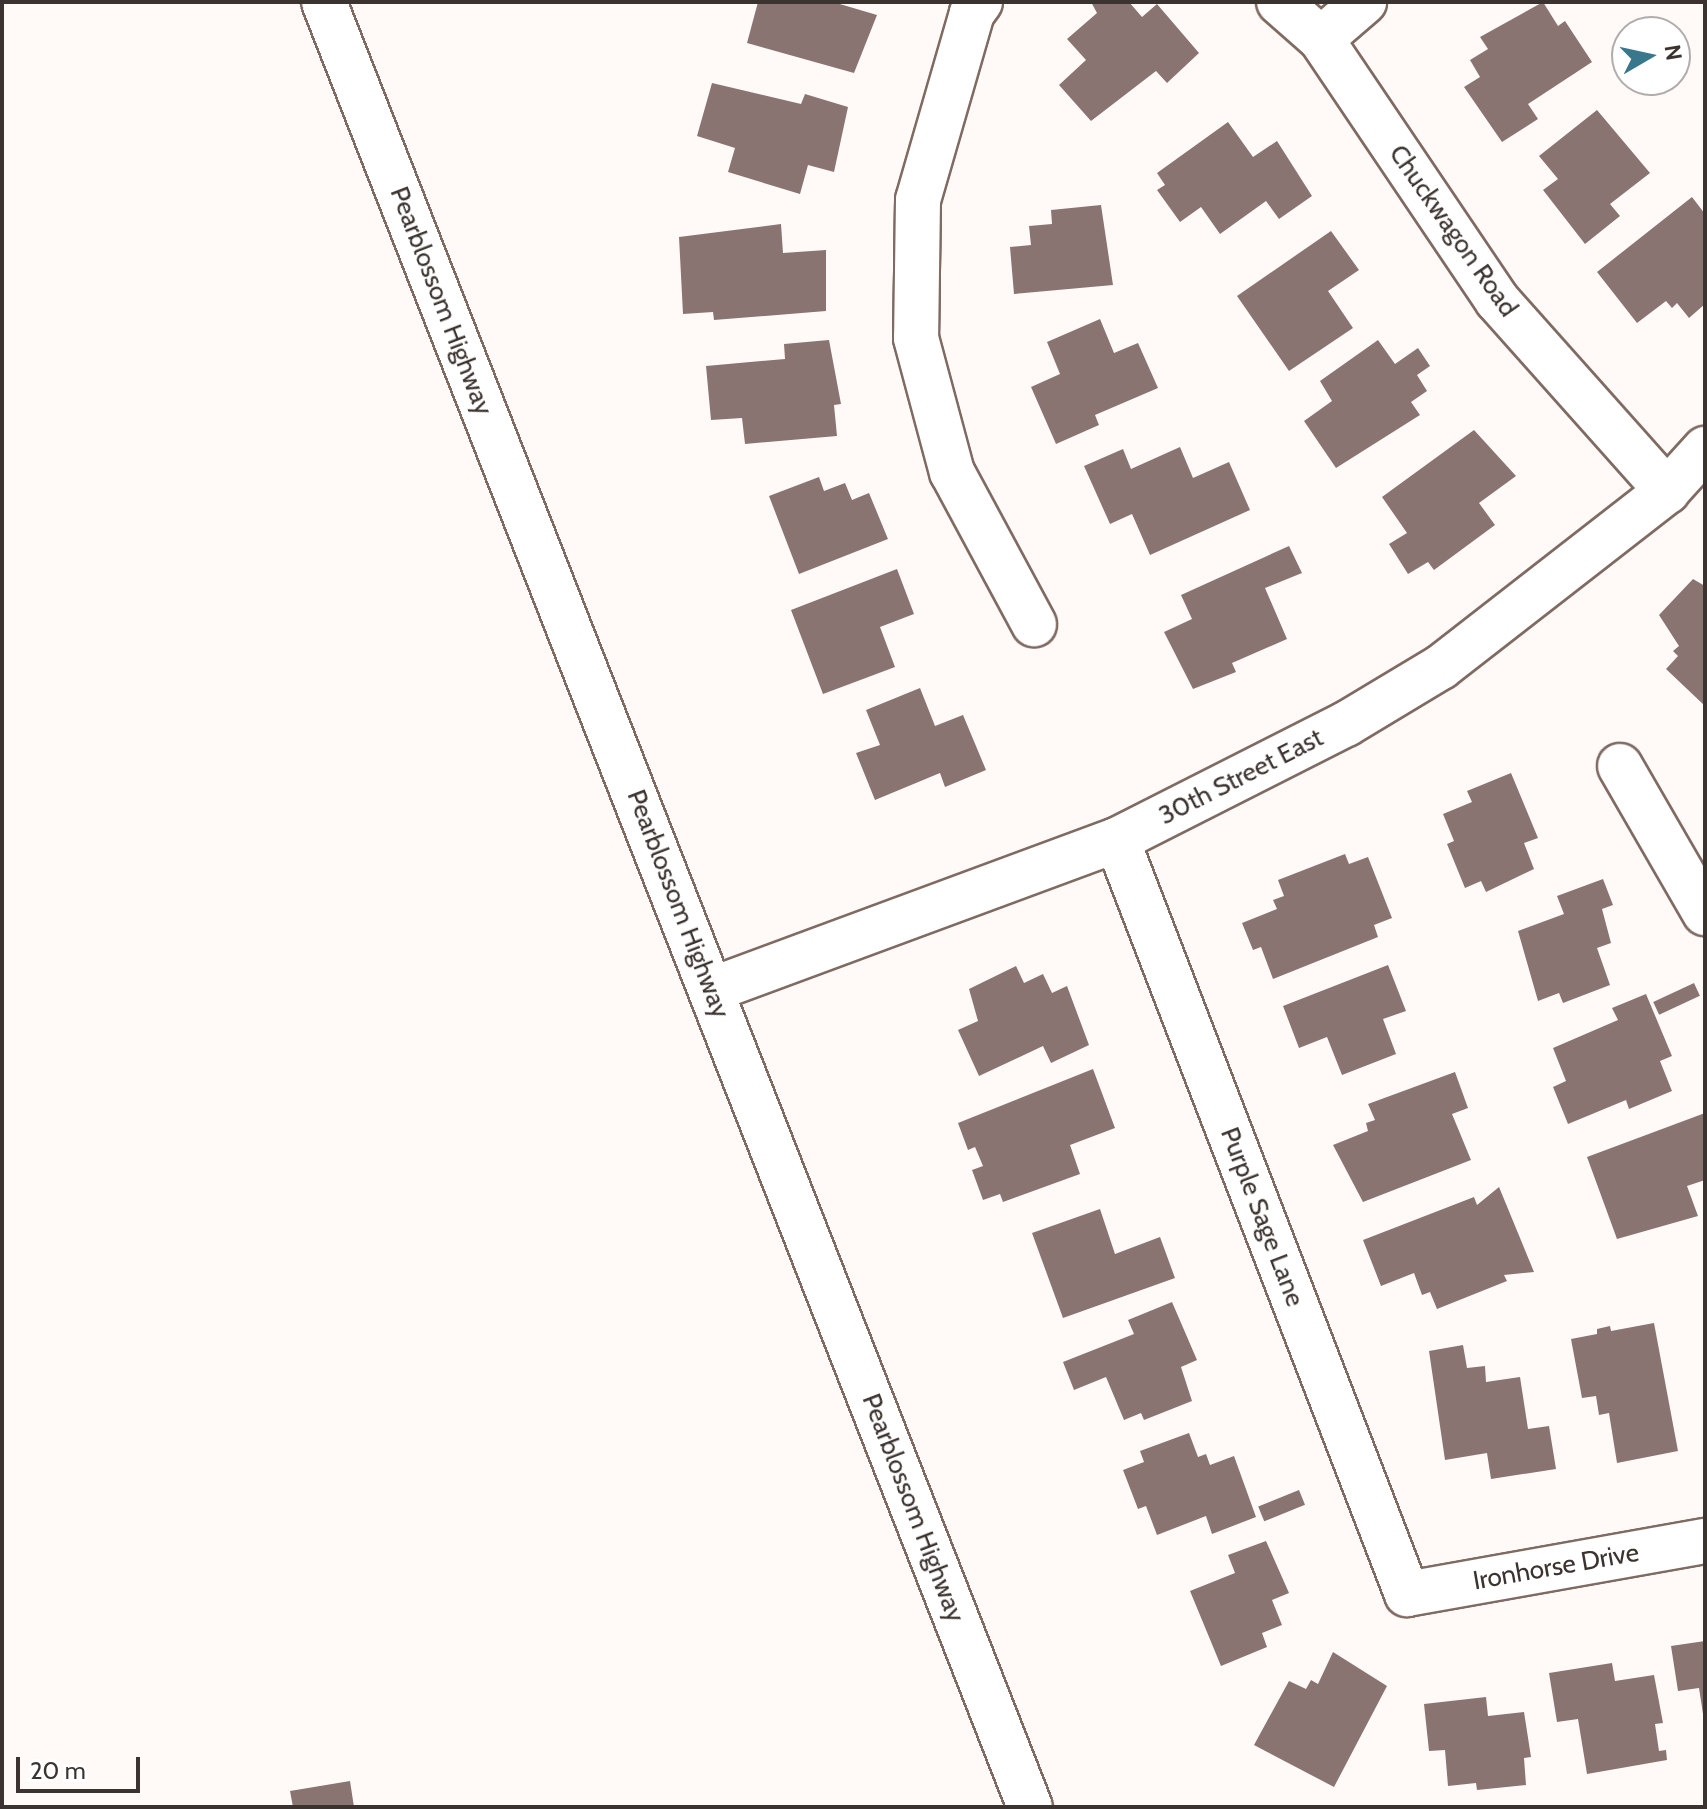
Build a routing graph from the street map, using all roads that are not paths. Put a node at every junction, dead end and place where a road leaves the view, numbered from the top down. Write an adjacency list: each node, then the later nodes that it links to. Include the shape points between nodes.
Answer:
1 (324, 2): 12 (street, Pearblossom Highway)
2 (980, 2): 8 (street, via 972,13 918,200 916,338 952,472)
3 (1279, 2): 5 (street, Chuckwagon Road)
4 (1364, 2): 5 (street)
5 (1321, 39): 7 (street, Chuckwagon Road, via 1497,300)
6 (1705, 449): 7 (street, 30th Street East)
7 (1667, 491): 10 (street, 30th Street East, via 1441,667 1346,724)
8 (1034, 624)
9 (1620, 766): 11 (street)
10 (1117, 840): 12 (street, 30th Street East); 14 (street, Purple Sage Lane)
11 (1705, 913)
12 (711, 990): 15 (street, Pearblossom Highway)
13 (1705, 1541): 14 (street, Ironhorse Drive)
14 (1407, 1594)
15 (1030, 1807)

